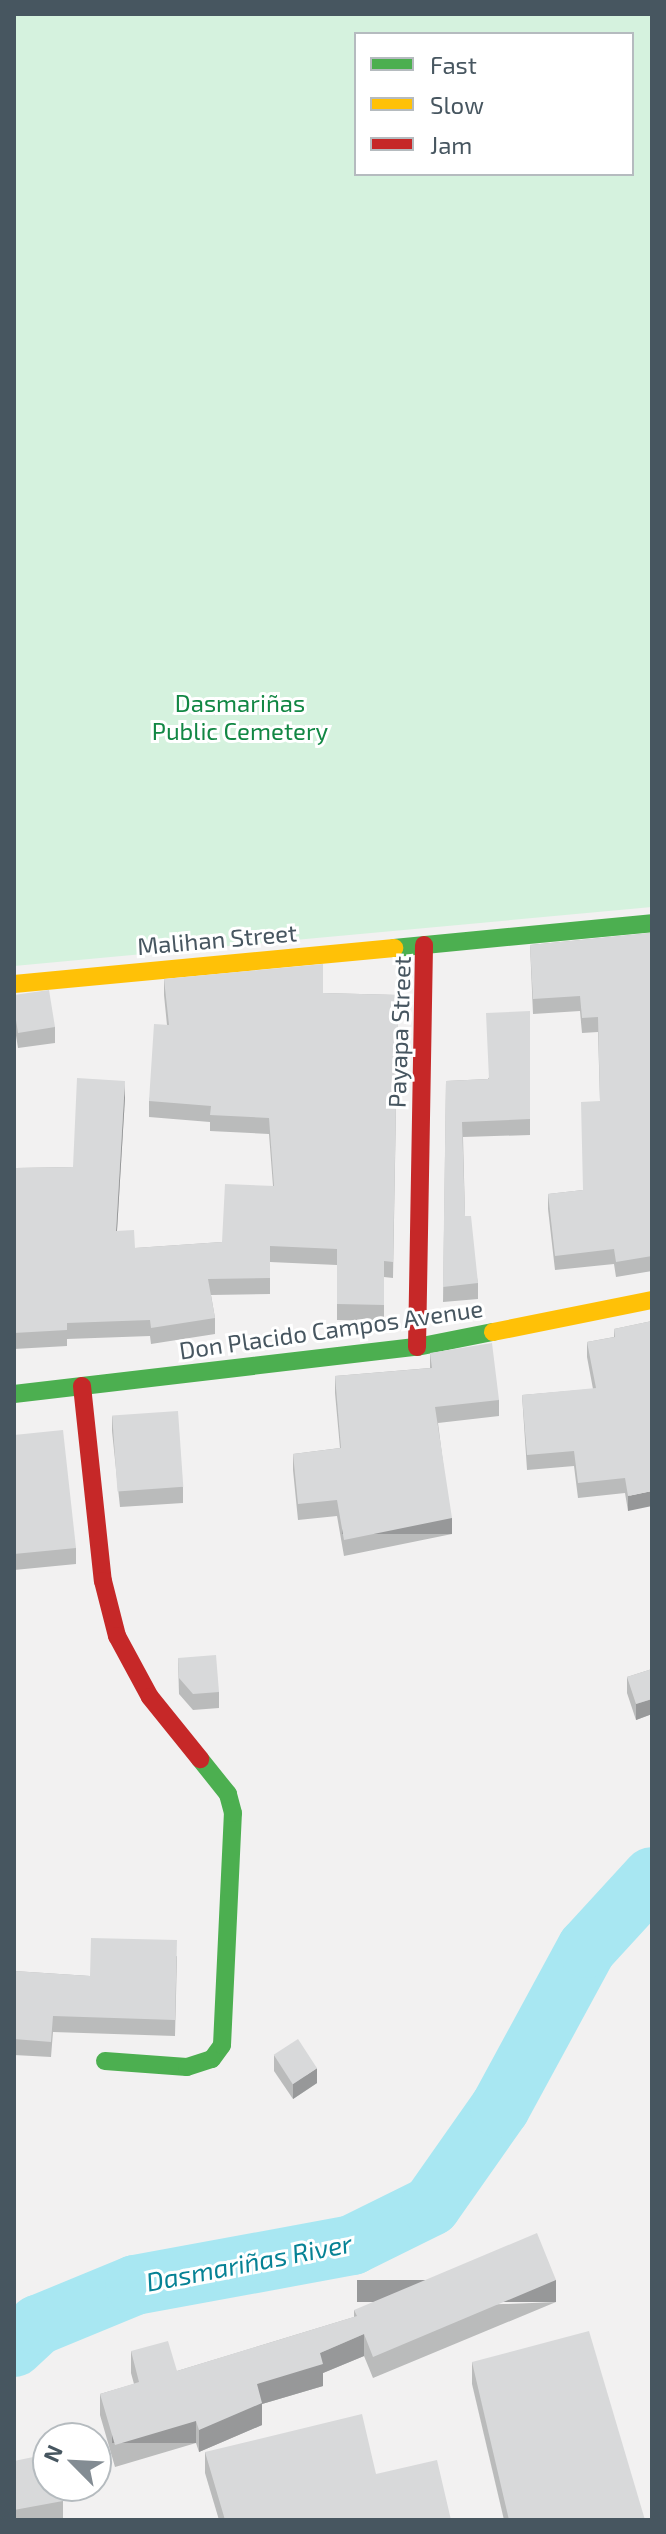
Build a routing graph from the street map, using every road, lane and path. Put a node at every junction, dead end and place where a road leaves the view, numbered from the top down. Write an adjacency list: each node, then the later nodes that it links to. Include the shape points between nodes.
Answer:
1 (652, 923): 2 (street, Payapa Street)
2 (424, 945): 3 (street, Malihan Street); 5 (street, Payapa Street)
3 (14, 984)
4 (652, 1300): 5 (street, Don Placido Campos Avenue)
5 (417, 1347): 6 (street, Don Placido Campos Avenue)
6 (82, 1386): 7 (street, Don Placido Campos Avenue); 8 (street, via 103,1581 117,1636 150,1697 228,1794 233,1813 222,2045 212,2059 187,2067)
7 (14, 1394)
8 (105, 2061)

